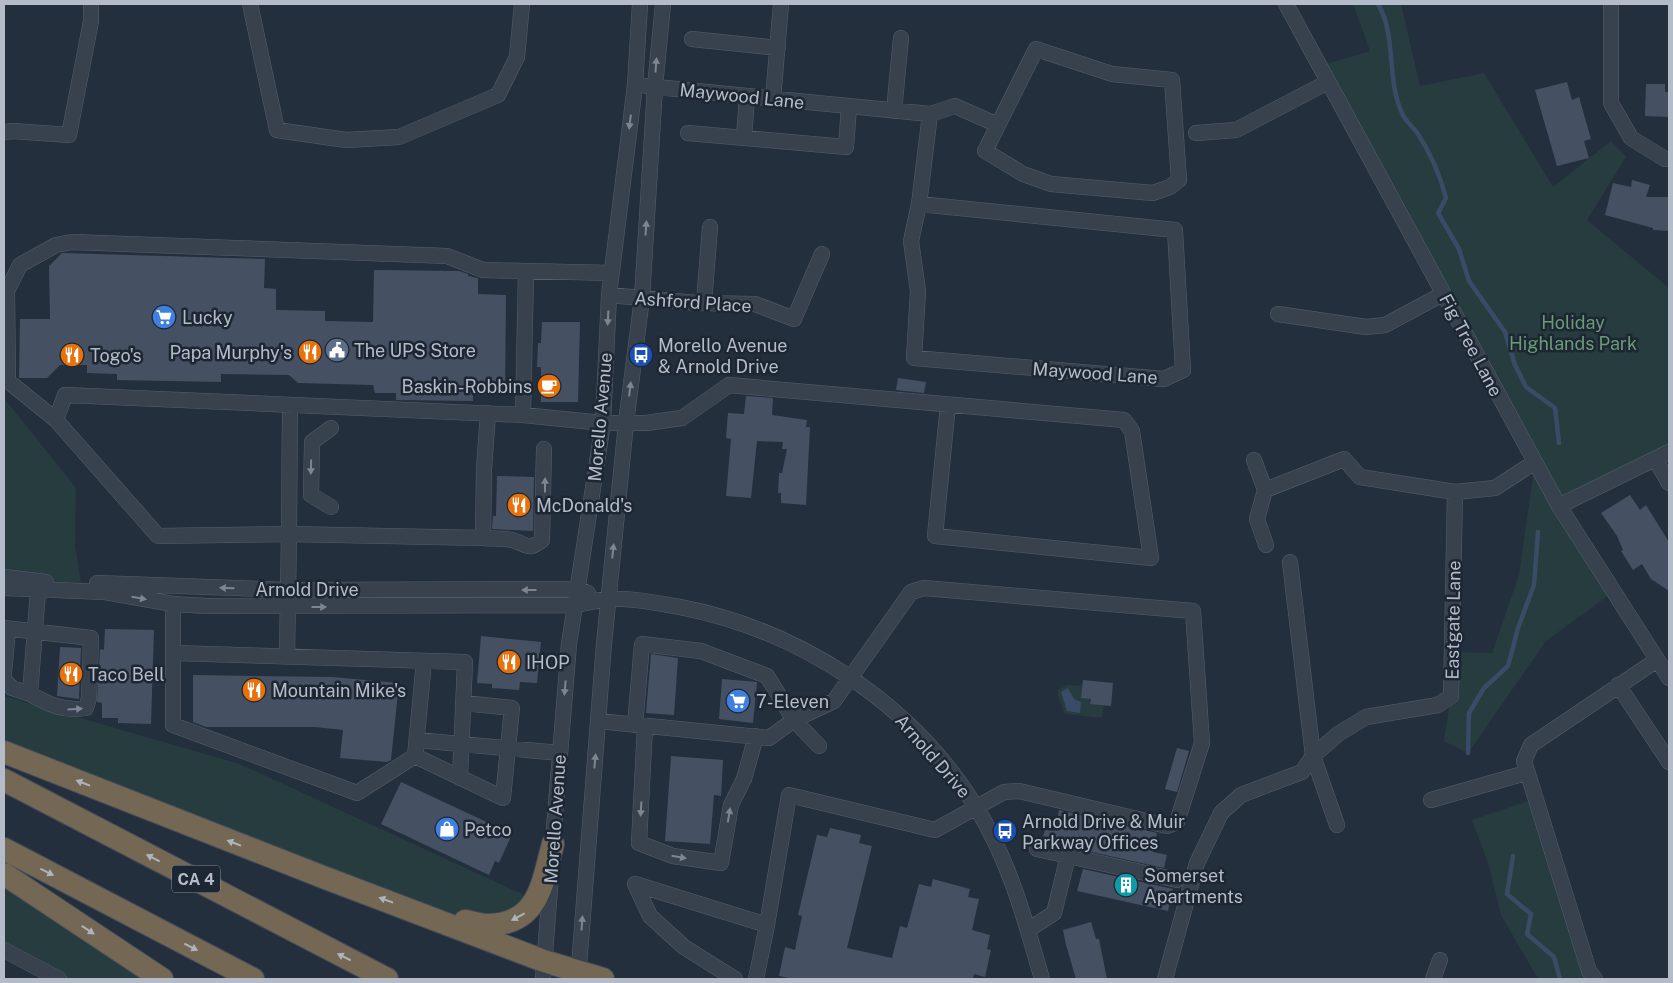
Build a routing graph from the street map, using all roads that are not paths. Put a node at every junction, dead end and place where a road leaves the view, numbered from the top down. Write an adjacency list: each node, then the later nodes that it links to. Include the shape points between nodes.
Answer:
1 (91, 4): 21 (street, via 92,21 69,134)
2 (250, 4): 3 (street, via 277,130 346,140 399,137 498,96 517,57)
3 (522, 4)
4 (640, 4): 13 (street, Morello Avenue)
5 (662, 4): 14 (street, Morello Avenue, one-way to 5)
6 (781, 4): 11 (street)
7 (1286, 4): 12 (street, Fig Tree Lane)
8 (1611, 4): 25 (street, via 1611,103 1631,138)
9 (901, 38): 18 (street)
10 (692, 39): 11 (street)
11 (778, 48): 16 (street)
12 (1328, 82): 23 (street, via 1236,130); 31 (street, Fig Tree Lane)
13 (634, 85): 14 (street, Maywood Lane); 30 (street, Morello Avenue, one-way to 30)
14 (655, 87): 15 (street, Maywood Lane); 33 (street, Morello Avenue, one-way to 14)
15 (747, 96): 16 (street, Maywood Lane); 24 (street)
16 (773, 99): 17 (street, Maywood Lane)
17 (849, 107): 18 (street, Maywood Lane); 24 (street, via 846,147)
18 (894, 111): 19 (street, Maywood Lane)
19 (930, 114): 20 (street, Maywood Lane, via 955,106); 26 (street, Maywood Lane)
20 (998, 125): 20 (street, via 1036,49 1112,74 1172,80 1179,180 1153,193 1051,184 1023,174 986,151)
21 (4, 132)
22 (688, 133): 24 (street)
23 (1196, 133)
24 (744, 138)
25 (1669, 160)
26 (919, 204): 26 (street, Maywood Lane, via 911,241 918,291 914,358 1164,379 1184,370 1175,230)
27 (710, 226): 34 (street)
28 (822, 254): 34 (street, Ashford Place, via 794,319 755,304)
29 (526, 272): 30 (street); 39 (street); 40 (street, via 482,270 447,256 82,243 56,245 20,265 7,291 8,381)
30 (612, 273): 32 (street, Morello Avenue)
31 (1444, 294): 35 (street, via 1385,325 1366,327); 48 (street, Fig Tree Lane)
32 (609, 296): 33 (street, Ashford Place); 41 (street, Morello Avenue, one-way to 41)
33 (642, 298): 34 (street, Ashford Place); 42 (street, Morello Avenue, one-way to 33)
34 (704, 303)
35 (1278, 314)
36 (290, 405): 38 (street); 40 (street, via 65,395); 54 (street)
37 (948, 405): 37 (street, via 1124,420 1132,431 1151,558 935,536); 42 (street, via 729,385 682,418)
38 (488, 413): 39 (street); 55 (street)
39 (523, 415): 41 (street)
40 (56, 420): 54 (street, via 158,536)
41 (603, 423): 42 (street); 60 (street, Morello Avenue)
42 (626, 423): 63 (street, Morello Avenue, one-way to 42)
43 (331, 428): 53 (street, one-way to 53, via 312,442 311,495)
44 (544, 449): 55 (street, one-way to 44, via 514,541 525,547 534,546 542,540)
45 (1669, 452): 46 (street)
46 (1655, 459): 49 (street); 52 (street)
47 (1254, 460): 50 (street)
48 (1535, 462): 51 (street, via 1495,488); 52 (street, Fig Tree Lane)
49 (1669, 483)
50 (1265, 490): 51 (street, via 1344,459 1360,477); 56 (street, via 1257,519)
51 (1455, 492): 91 (street, Eastgate Lane, via 1451,696 1438,705 1366,717 1338,734)
52 (1559, 506): 71 (street, Fig Tree Lane)
53 (331, 507)
54 (290, 534): 55 (street); 61 (street)
55 (483, 538)
56 (1266, 545)
57 (1290, 562): 91 (street)
58 (4, 577): 61 (street, Arnold Drive, one-way to 58, via 38,582)
59 (4, 588): 62 (street, Arnold Drive)
60 (578, 589): 61 (street, Arnold Drive, one-way to 61); 63 (street, Arnold Drive); 65 (street, Morello Avenue)
61 (288, 590): 66 (street)
62 (38, 591): 64 (street, Arnold Drive, one-way to 64, via 105,592); 68 (street)
63 (608, 599): 65 (street, Arnold Drive); 74 (street, Arnold Drive, via 647,601 731,619 788,643); 81 (street, Morello Avenue)
64 (173, 604): 66 (street, Arnold Drive); 69 (street)
65 (576, 606): 66 (street, Arnold Drive, one-way to 65); 89 (street, Morello Avenue, one-way to 89, via 569,644)
66 (288, 608): 70 (street)
67 (6, 628): 68 (street); 73 (street)
68 (36, 631): 78 (street); 78 (street, one-way to 68, via 64,709 86,708 89,698 91,638)
69 (173, 653): 70 (street); 90 (street, via 173,725 357,793)
70 (287, 656): 72 (street)
71 (1657, 660): 75 (street, Fig Tree Lane); 77 (street)
72 (424, 661): 79 (street, via 465,662); 84 (street)
73 (4, 673)
74 (850, 678): 80 (street, via 834,701); 97 (street, Arnold Drive, via 908,722 954,775); 97 (street, via 911,592 924,588 1193,611 1202,743 1177,822 1167,826 1019,791 1004,792)
75 (1669, 678)
76 (4, 680): 78 (street, via 12,688)
77 (1618, 685): 92 (street); 93 (street, via 1531,746 1524,762)
78 (30, 694)
79 (463, 703): 85 (street); 87 (street, via 512,708)
80 (794, 720): 82 (street, via 767,676 701,651 642,644); 83 (street, via 769,738); 86 (street)
81 (598, 721): 82 (street); 111 (street, Morello Avenue, one-way to 81)
82 (640, 725): 83 (street); 83 (street, one-way to 83, via 639,843 673,856 721,863 731,805 744,779)
83 (756, 736)
84 (417, 740): 85 (street); 90 (street)
85 (462, 745): 87 (street); 94 (street)
86 (818, 746)
87 (508, 749): 89 (street); 94 (street, via 503,798)
88 (4, 752): 105 (highway, one-way to 88)
89 (560, 754): 99 (street, Morello Avenue)
90 (416, 756): 94 (street)
91 (1313, 756): 98 (street); 121 (street, Eastgate Lane, via 1302,772 1241,795 1221,812 1197,864)
92 (1669, 762)
93 (1526, 772): 96 (street); 112 (street)
94 (460, 778)
95 (4, 780): 116 (highway, CA 4, one-way to 95)
96 (1431, 800)
97 (976, 807): 106 (street, via 935,830 789,795); 107 (street, Arnold Drive, via 1006,866)
98 (1337, 825)
99 (553, 844): 105 (highway, one-way to 105, via 537,900 525,913 506,923 486,925); 110 (street, Morello Avenue)
100 (1037, 849): 102 (street)
101 (4, 850): 115 (highway, one-way to 115)
102 (1068, 856): 104 (street); 107 (street, via 1054,913)
103 (4, 874): 114 (highway, one-way to 114)
104 (1177, 880)
105 (432, 917): 110 (highway)
106 (767, 925): 118 (street, via 635,884 650,916 684,947); 119 (street)
107 (1028, 930): 120 (street, Arnold Drive)
108 (4, 950): 113 (street)
109 (1440, 960): 122 (street)
110 (543, 970): 111 (highway)
111 (578, 976): 117 (highway)
112 (1591, 977)
113 (58, 979)
114 (162, 979)
115 (253, 979)
116 (388, 979)
117 (604, 979)
118 (735, 979)
119 (756, 979)
120 (1042, 979)
121 (1165, 979)
122 (1433, 979)

